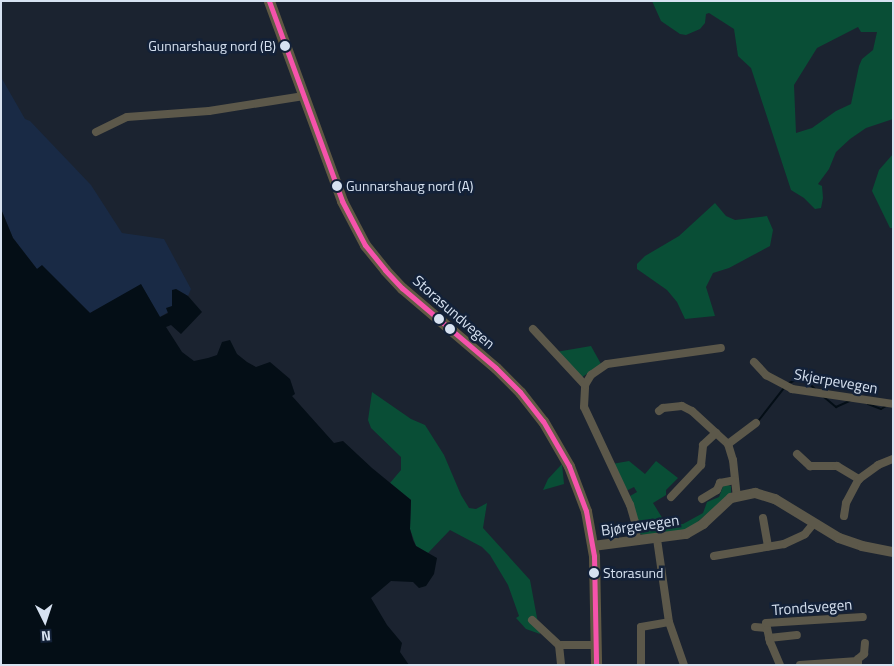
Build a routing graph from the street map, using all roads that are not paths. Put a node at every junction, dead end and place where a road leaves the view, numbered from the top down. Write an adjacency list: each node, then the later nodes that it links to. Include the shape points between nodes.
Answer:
1 (269, 1): 2 (main road, Storasundvegen)
2 (304, 96): 3 (street, via 227,109 127,118); 25 (main road, Storasundvegen, via 342,201 365,245 390,276 502,374 536,411 576,480)
3 (96, 132)
4 (533, 329): 7 (street)
5 (721, 348): 7 (street, via 607,364 591,374)
6 (754, 362): 8 (street, Skjerpevegen, via 766,375 792,389)
7 (585, 385): 24 (street, via 584,408 630,505)
8 (893, 404)
9 (659, 411): 11 (street, via 682,406)
10 (756, 423): 12 (street)
11 (716, 433): 12 (street); 18 (street, Bjørgevegen, via 703,445 701,465)
12 (728, 444): 16 (street)
13 (797, 454): 15 (street, via 810,466 837,466)
14 (893, 459): 15 (street)
15 (859, 479): 20 (street, via 846,503)
16 (735, 480): 17 (street); 19 (street, via 720,483 717,490)
17 (737, 496): 22 (street, via 755,493 767,496); 23 (street, Bjørgevegen, via 721,505 695,530)
18 (671, 497)
19 (702, 499)
20 (844, 516)
21 (763, 518): 26 (street)
22 (813, 524): 26 (street, via 796,540); 27 (street, via 849,542)
23 (657, 539): 24 (street, Bjørgevegen); 31 (street)
24 (638, 541): 25 (street, Bjørgevegen)
25 (593, 546): 38 (main road, Storasundvegen)
26 (768, 547): 28 (street)
27 (893, 552)
28 (714, 556)
29 (863, 617): 33 (street, Trondsvegen, via 774,621 766,623)
30 (532, 620): 37 (street)
31 (669, 622): 42 (street, via 641,627); 43 (street)
32 (754, 627): 33 (street, Trondsvegen)
33 (766, 628): 35 (street, Trondsvegen)
34 (797, 635): 35 (street, Trondsvegen)
35 (769, 638): 44 (street, Trondsvegen)
36 (865, 643): 39 (street, via 864,654)
37 (559, 645): 38 (street); 40 (street)
38 (595, 645): 41 (main road, Storasundvegen)
39 (858, 663): 45 (street)
40 (561, 665)
41 (596, 665)
42 (642, 665)
43 (684, 665)
44 (780, 665)
45 (800, 665)

